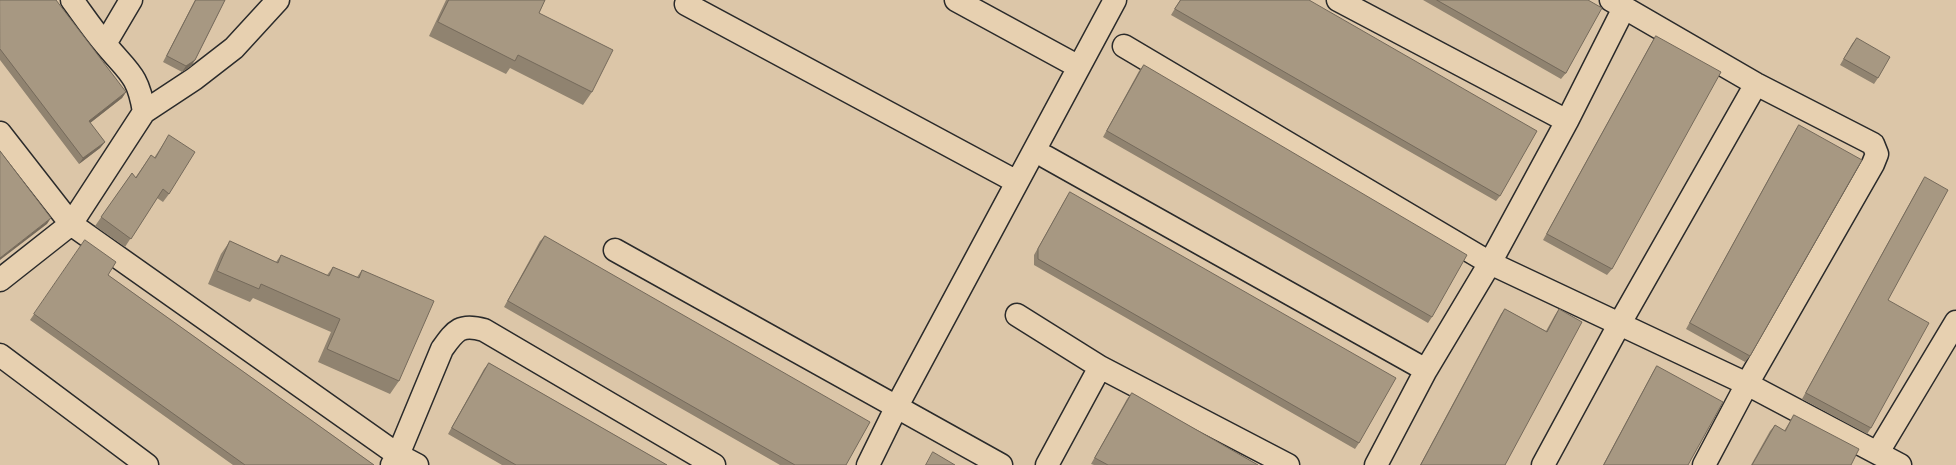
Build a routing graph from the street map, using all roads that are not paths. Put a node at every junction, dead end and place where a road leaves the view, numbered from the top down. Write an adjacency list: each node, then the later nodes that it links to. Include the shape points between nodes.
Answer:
1 (72, 0): 9 (street)
2 (131, 0): 9 (street)
3 (278, 0): 13 (street, via 234,48 194,79)
4 (956, 0): 11 (street)
5 (1114, 0): 11 (street)
6 (1338, 0): 14 (street)
7 (1617, 3): 12 (street); 14 (street)
8 (686, 4): 17 (street)
9 (105, 44): 13 (street, via 135,80)
10 (1124, 46): 20 (street)
11 (1079, 66): 17 (street)
12 (1756, 84): 24 (street); 28 (street, via 1873,144 1876,154 1873,164)
13 (144, 112): 18 (street)
14 (1567, 121): 20 (street)
15 (0, 133): 18 (street)
16 (1046, 157): 27 (street)
17 (1017, 182): 29 (street)
18 (71, 224): 21 (street); 31 (street)
19 (616, 250): 29 (street)
20 (1490, 263): 24 (street); 27 (street)
21 (0, 280)
22 (1017, 315): 26 (street)
23 (1956, 322): 30 (street)
24 (1620, 323): 28 (street); 40 (street)
25 (0, 355): 32 (street)
26 (1100, 367): 37 (street); 38 (street)
27 (1426, 370): 39 (street)
28 (1747, 384): 30 (street); 41 (street)
29 (897, 406): 35 (street); 36 (street)
30 (1878, 452): 42 (street)
31 (395, 460): 33 (street); 34 (street, via 442,349 452,335 463,328 473,327 484,330)
32 (147, 465)
33 (417, 465)
34 (714, 465)
35 (868, 465)
36 (1001, 465)
37 (1047, 465)
38 (1288, 465)
39 (1376, 465)
40 (1543, 465)
41 (1704, 465)
42 (1900, 465)

